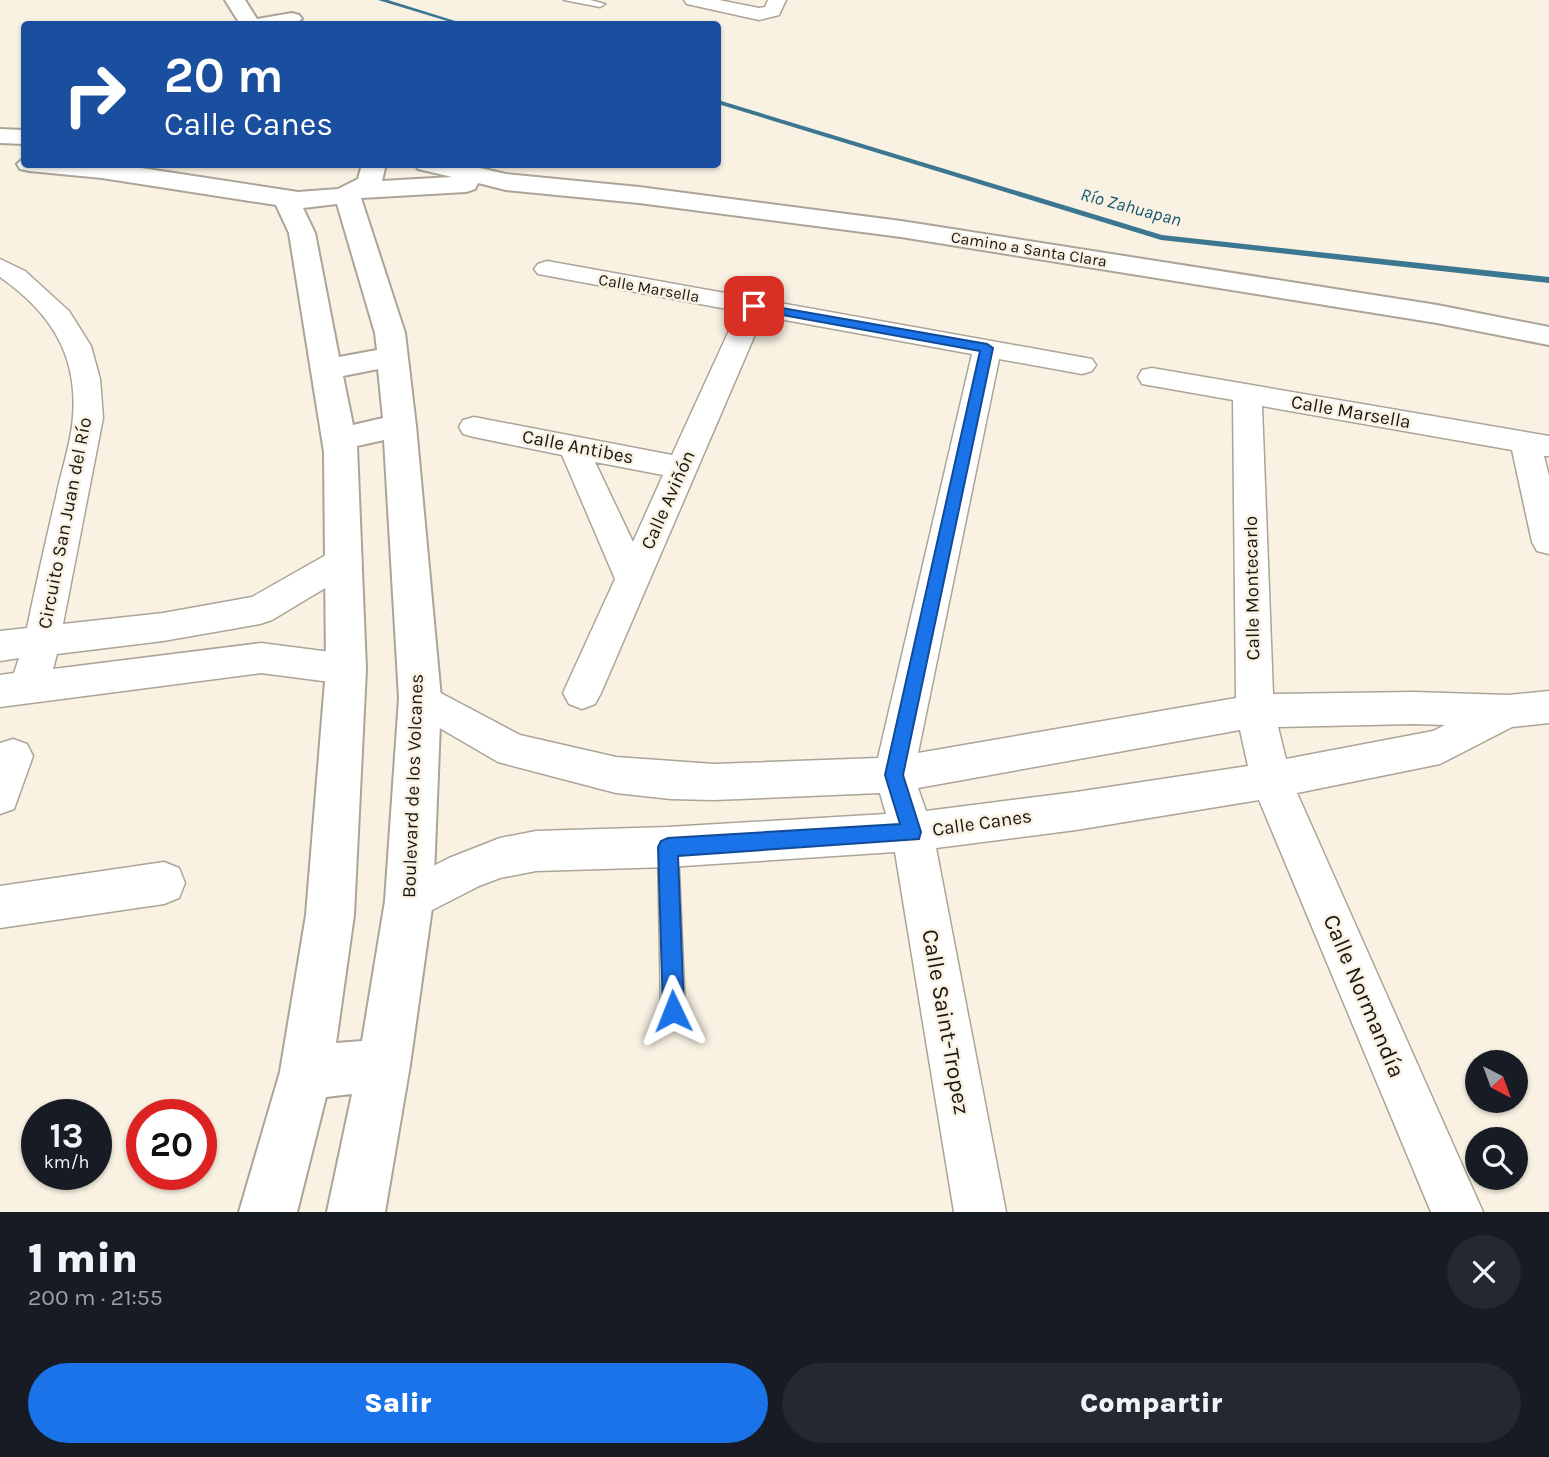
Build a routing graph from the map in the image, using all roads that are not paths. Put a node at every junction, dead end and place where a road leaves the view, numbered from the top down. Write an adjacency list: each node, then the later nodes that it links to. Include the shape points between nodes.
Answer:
1 (235, 0): 7 (street)
2 (281, 0): 8 (street)
3 (569, 0): 6 (lane)
4 (693, 0): 5 (street, via 759,14 774,11)
5 (777, 0)
6 (600, 4)
7 (248, 21)
8 (292, 21)
9 (0, 136): 10 (street)
10 (21, 136)
11 (0, 163): 12 (street)
12 (21, 164)
13 (77, 168): 19 (street)
14 (243, 168): 19 (street, via 246,176)
15 (373, 168): 18 (street, via 372,179)
16 (445, 168): 17 (street, Camino a Santa Clara)
17 (506, 182): 18 (street, Camino a Santa Clara); 23 (street, Camino a Santa Clara, via 901,229)
18 (354, 192): 19 (street, Camino a Santa Clara); 25 (street, Boulevard de los Volcanes)
19 (278, 198): 27 (street, via 302,233)
20 (0, 267): 40 (street, Circuito San Juan del Río, via 64,318 78,344 87,386 88,418)
21 (547, 269): 22 (street, Calle Marsella)
22 (754, 306): 24 (street, Calle Marsella); 35 (street, Calle Aviñón)
23 (1549, 336)
24 (987, 348): 26 (street, Calle Marsella); 51 (street)
25 (393, 357): 27 (street); 30 (street, Boulevard de los Volcanes)
26 (1082, 365)
27 (326, 369): 32 (street)
28 (1152, 377): 29 (street, Calle Marsella)
29 (1247, 394): 33 (street, Calle Marsella); 49 (street, Calle Montecarlo)
30 (400, 426): 32 (street); 46 (street, Boulevard de los Volcanes)
31 (474, 427): 34 (street, Calle Antibes)
32 (338, 439): 37 (street)
33 (1537, 443): 36 (street)
34 (573, 446): 35 (street, Calle Antibes); 38 (street)
35 (682, 468): 38 (street, Calle Aviñón)
36 (1549, 542)
37 (345, 559): 39 (street); 43 (street)
38 (633, 580): 45 (street, Calle Aviñón)
39 (260, 610): 40 (street); 42 (street)
40 (42, 641): 41 (street); 44 (street, Circuito San Juan del Río)
41 (0, 646)
42 (261, 658): 43 (street); 44 (street)
43 (346, 668): 61 (street, via 330,915)
44 (14, 689)
45 (582, 694)
46 (420, 698): 51 (street, Calle Canes, via 513,750 616,775 713,782); 57 (street, Boulevard de los Volcanes)
47 (1549, 707): 48 (street, Calle Canes)
48 (1508, 710): 49 (street, Calle Canes); 52 (street, Calle Canes, via 1440,747)
49 (1255, 711): 51 (street, Calle Canes); 52 (street, Calle Montecarlo)
50 (13, 756): 53 (street)
51 (894, 775): 54 (street, Calle Saint-Tropez)
52 (1271, 780): 54 (street, Calle Canes); 65 (street, Calle Normandía)
53 (0, 796)
54 (912, 832): 55 (street, Calle Canes); 64 (street, Calle Saint-Tropez)
55 (668, 847): 57 (street, Calle Canes, via 549,850 512,856 464,872); 59 (lane)
56 (164, 883): 58 (street)
57 (409, 901): 60 (street, Boulevard de los Volcanes)
58 (0, 907)
59 (673, 1011)
60 (384, 1065): 61 (street); 63 (street, Boulevard de los Volcanes)
61 (306, 1072): 62 (street)
62 (268, 1212)
63 (356, 1212)
64 (980, 1212)
65 (1457, 1212)

